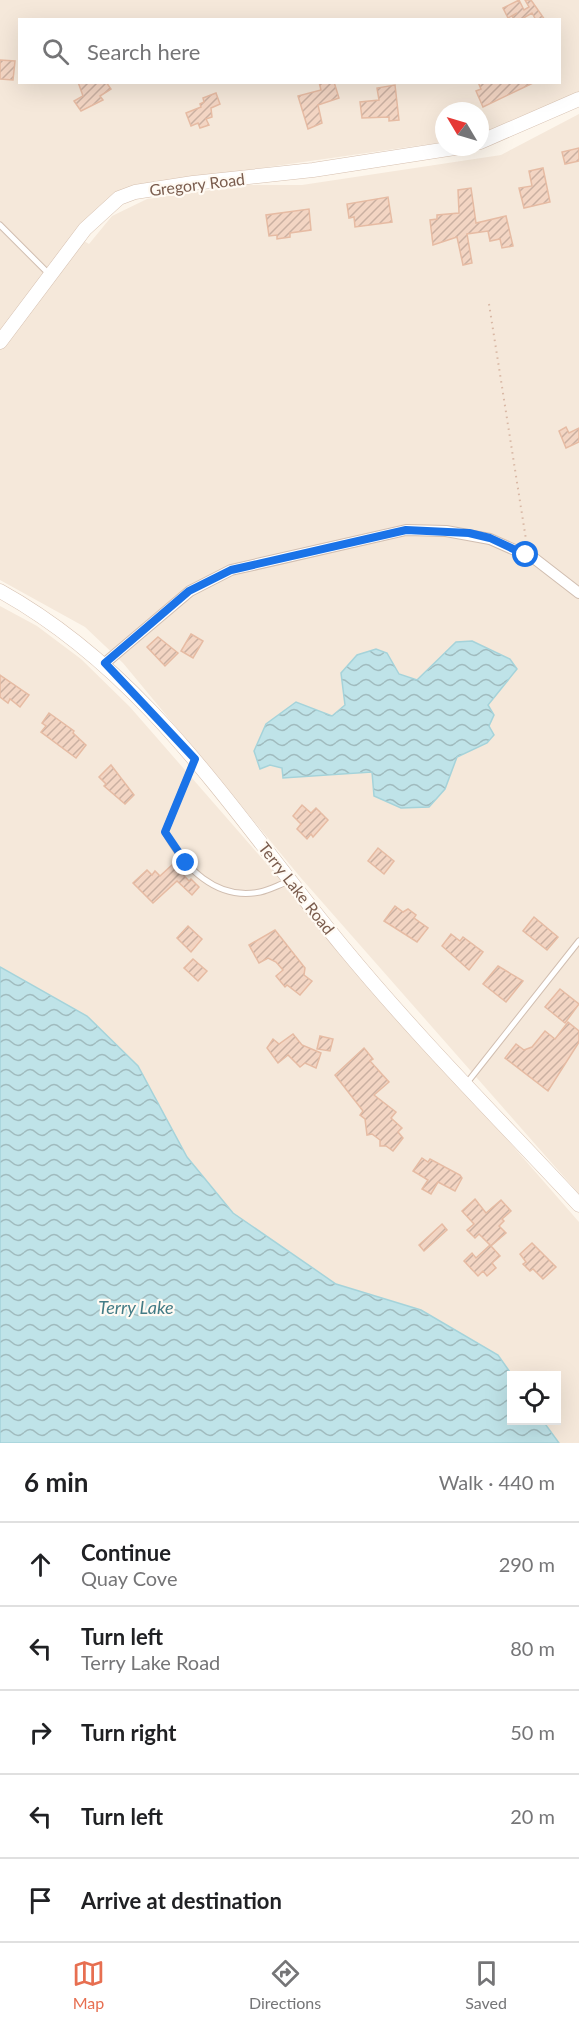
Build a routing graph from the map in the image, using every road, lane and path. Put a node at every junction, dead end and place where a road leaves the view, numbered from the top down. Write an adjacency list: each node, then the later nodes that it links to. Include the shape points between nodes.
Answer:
1 (579, 99): 2 (main road)
2 (489, 138)
3 (435, 151): 5 (main road, Gregory Road, via 135,192 104,210)
4 (0, 225): 5 (lane)
5 (50, 275): 7 (main road, Gregory Road)
6 (489, 304): 8 (path, via 529,540)
7 (0, 342)
8 (526, 555): 10 (street); 11 (street, via 469,533 406,530 231,570 189,591)
9 (0, 591): 11 (main road, Terry Lake Road)
10 (579, 593)
11 (105, 663): 12 (main road, Terry Lake Road)
12 (195, 759): 13 (main road, Terry Lake Road); 13 (lane, via 165,832 173,847 212,886 232,893 259,892)
13 (291, 881): 15 (main road, Terry Lake Road, via 360,968)
14 (579, 941): 15 (lane)
15 (466, 1084): 16 (main road, Terry Lake Road)
16 (579, 1205)

